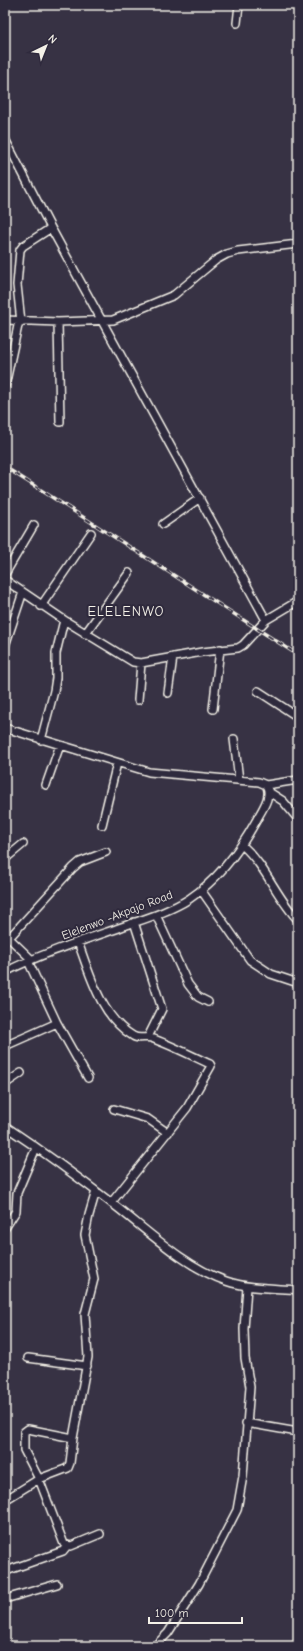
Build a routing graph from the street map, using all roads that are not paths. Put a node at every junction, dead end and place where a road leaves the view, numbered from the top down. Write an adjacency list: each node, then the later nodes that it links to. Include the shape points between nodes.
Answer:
1 (239, 5): 2 (street)
2 (236, 23)
3 (5, 138): 4 (street)
4 (51, 228): 7 (street); 8 (street, via 20,250 17,285)
5 (298, 244): 7 (street, via 232,252 216,260 174,295 122,318)
6 (5, 320): 8 (street)
7 (102, 321): 9 (street); 12 (street)
8 (20, 322): 9 (street); 10 (street)
9 (58, 322): 11 (street)
10 (5, 386)
11 (60, 422)
12 (200, 498): 13 (street); 23 (street)
13 (163, 524)
14 (34, 525): 17 (street)
15 (91, 534): 21 (street)
16 (129, 573): 24 (street)
17 (5, 574)
18 (5, 580): 19 (street)
19 (23, 592): 21 (street); 25 (street)
20 (298, 601): 23 (street)
21 (41, 606): 22 (street)
22 (64, 620): 24 (street); 36 (street, via 56,653 55,684)
23 (266, 620): 26 (street, via 243,645)
24 (86, 634): 28 (street, via 126,658)
25 (5, 646)
26 (220, 649): 27 (street); 32 (street)
27 (173, 657): 28 (street); 30 (street)
28 (141, 663): 31 (street)
29 (258, 691): 33 (street)
30 (168, 693)
31 (138, 700)
32 (213, 709)
33 (298, 717)
34 (5, 728): 36 (street)
35 (234, 739): 39 (street)
36 (42, 740): 37 (street)
37 (60, 745): 38 (street); 41 (street)
38 (117, 763): 39 (street, via 164,774); 44 (street)
39 (239, 780): 42 (street, via 260,782)
40 (298, 780): 42 (street)
41 (46, 785)
42 (267, 789): 43 (street, via 283,801); 46 (street, Elelenwo -Akpajo Road, via 266,801)
43 (298, 819)
44 (102, 825)
45 (23, 844): 48 (street)
46 (242, 845): 49 (street, Elelenwo -Akpajo Road, via 219,874); 51 (street, via 259,862 286,907)
47 (106, 852): 53 (street, via 80,862)
48 (5, 858)
49 (201, 890): 50 (street, Elelenwo -Akpajo Road); 57 (street, via 250,960 271,974)
50 (156, 915): 52 (street, Elelenwo -Akpajo Road); 58 (street, via 188,984 198,997)
51 (298, 920)
52 (134, 922): 54 (street, Elelenwo -Akpajo Road); 60 (street, via 162,1009)
53 (7, 936): 55 (street)
54 (78, 942): 55 (street, Elelenwo -Akpajo Road); 60 (street, via 94,986 112,1016 134,1037)
55 (29, 960): 56 (street, Elelenwo -Akpajo Road); 59 (street)
56 (5, 972)
57 (298, 983)
58 (208, 1002)
59 (57, 1023): 61 (street); 63 (street)
60 (148, 1037): 67 (street, via 211,1066 187,1108)
61 (5, 1046)
62 (21, 1073): 64 (street)
63 (88, 1078)
64 (5, 1084)
65 (114, 1109): 67 (street, via 148,1119)
66 (5, 1126): 68 (street)
67 (168, 1133): 70 (street)
68 (36, 1148): 69 (street); 71 (street, via 17,1194 16,1211)
69 (96, 1191): 70 (street); 75 (street, via 86,1229 94,1279 85,1314 89,1351)
70 (111, 1203): 72 (street, via 161,1242 196,1265 225,1280)
71 (5, 1228)
72 (248, 1286): 73 (street); 76 (street, via 244,1329 250,1387)
73 (298, 1290)
74 (28, 1358): 75 (street)
75 (87, 1366): 78 (street)
76 (246, 1423): 77 (street); 86 (street, via 245,1455 237,1510 199,1584 168,1633)
77 (292, 1431)
78 (73, 1438): 79 (street, via 70,1466); 79 (street, via 28,1429 24,1432 24,1450)
79 (39, 1478): 80 (street); 82 (street, via 59,1534)
80 (5, 1500)
81 (100, 1534): 82 (street)
82 (67, 1546): 83 (street, via 63,1550)
83 (6, 1571)
84 (57, 1584): 85 (street)
85 (5, 1599)
86 (154, 1646)

